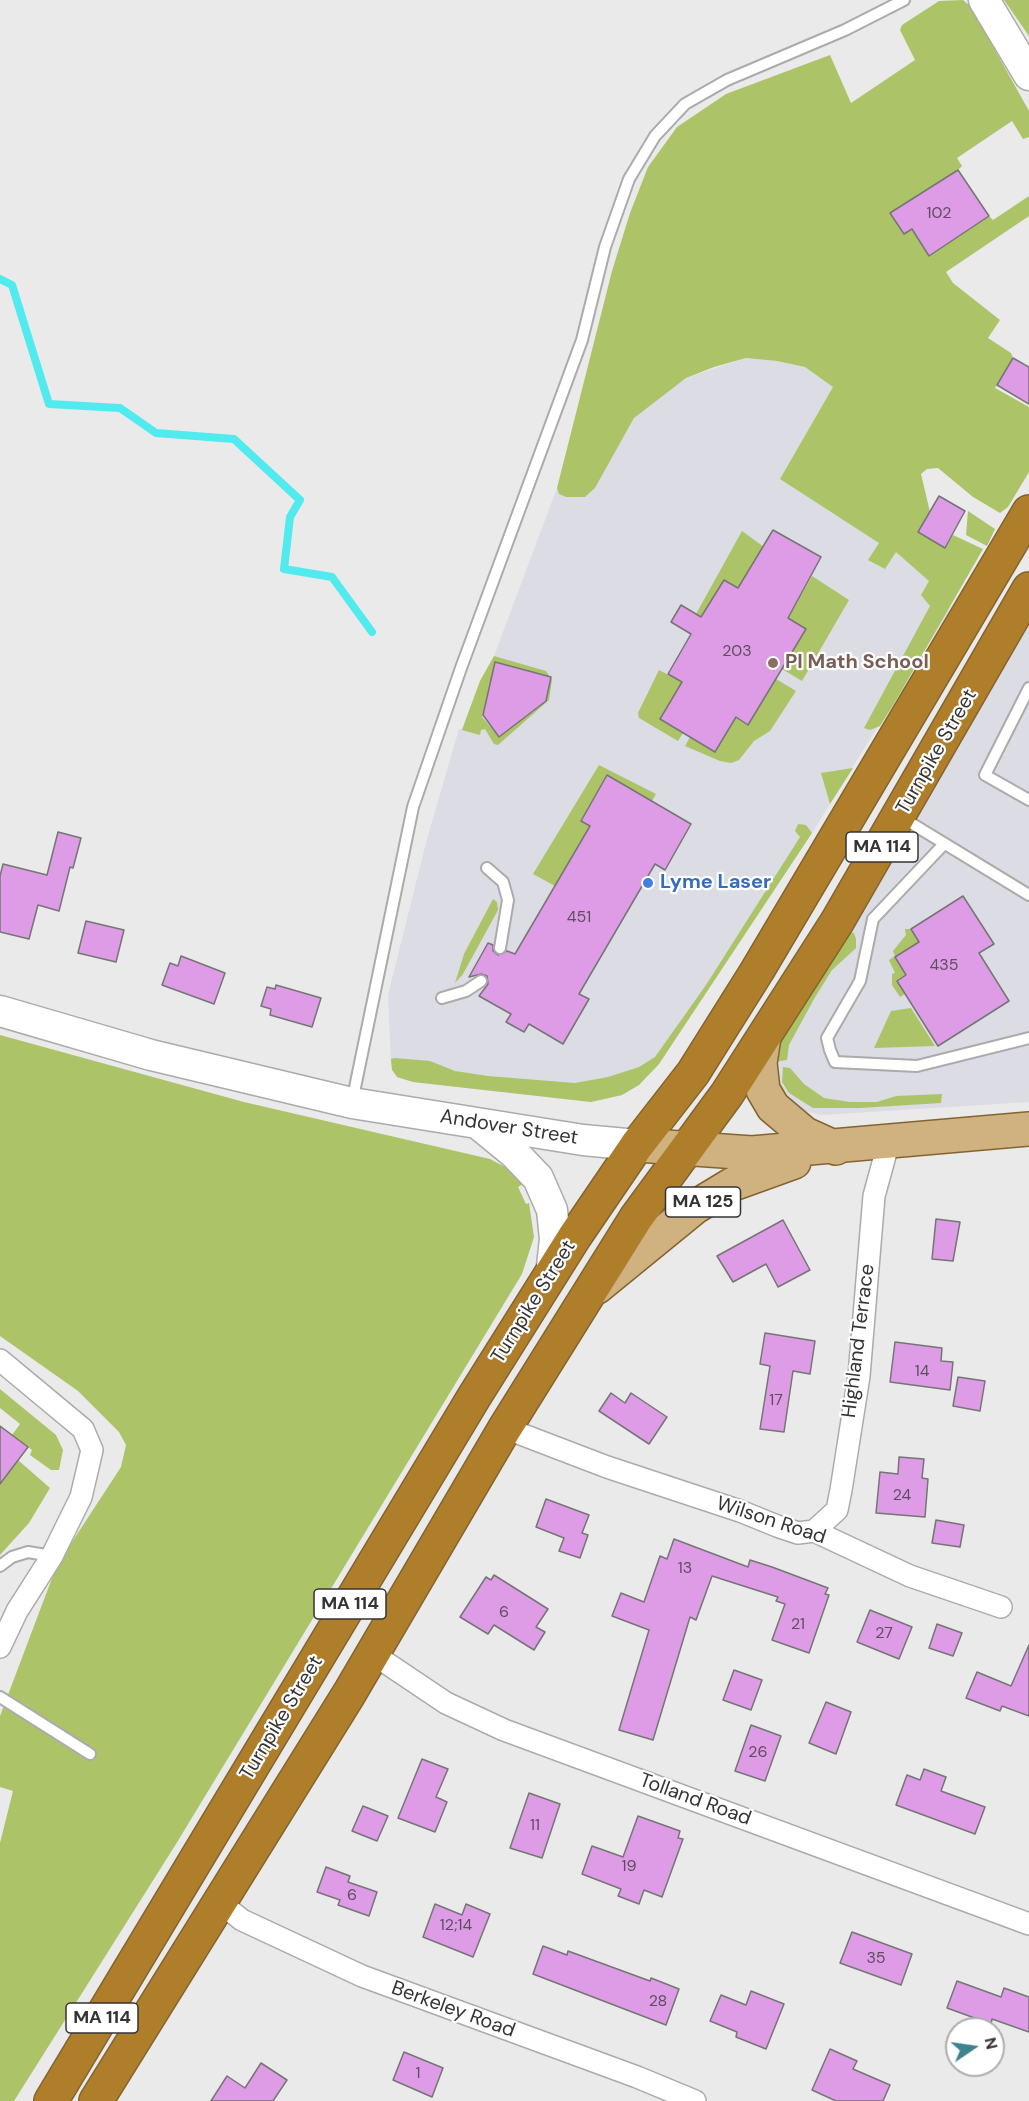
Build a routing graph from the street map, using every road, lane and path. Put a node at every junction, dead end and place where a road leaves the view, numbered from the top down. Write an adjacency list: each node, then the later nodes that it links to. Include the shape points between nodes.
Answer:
1 (904, 0): 19 (lane, via 845,30 727,80 685,104 655,136 629,179 605,247 582,340 460,668 413,807)
2 (985, 2): 3 (main road); 4 (main road)
3 (1029, 57)
4 (1029, 75)
5 (1029, 512): 23 (highway, Turnpike Street / MA 114, via 757,971 693,1073)
6 (1029, 589): 9 (highway, Turnpike Street / MA 114)
7 (1029, 688): 8 (lane, via 985,775)
8 (1029, 800)
9 (900, 816): 10 (lane); 17 (highway, Turnpike Street / MA 114)
10 (944, 844): 12 (lane); 18 (lane, via 873,919 860,981 827,1038 832,1056 835,1062 917,1066)
11 (487, 868): 13 (lane, via 503,882 508,900)
12 (1029, 895)
13 (500, 948)
14 (481, 981): 15 (lane)
15 (442, 999)
16 (0, 1011): 19 (main road, Andover Street, via 151,1054)
17 (764, 1037): 24 (main road, via 760,1063 763,1089 773,1107 805,1134); 25 (highway, Turnpike Street / MA 114)
18 (1029, 1038)
19 (352, 1102): 20 (main road, Andover Street)
20 (477, 1123): 23 (main road, Andover Street); 26 (main road, via 538,1178 552,1210 555,1239)
21 (1029, 1129): 22 (main road, Andover Street / MA 125)
22 (889, 1141): 24 (main road, Andover Street / MA 125); 30 (street, Highland Terrace, via 874,1196 859,1377 841,1490 837,1510)
23 (637, 1145): 25 (main road, Andover Street / MA 125); 26 (highway, Turnpike Street / MA 114)
24 (836, 1148): 25 (main road, Andover Street / MA 125, via 752,1153); 27 (main road, MA 125, via 733,1184 680,1219)
25 (684, 1150): 27 (highway, Turnpike Street / MA 114)
26 (551, 1275): 40 (highway, Turnpike Street / MA 114, via 468,1406)
27 (590, 1292): 29 (highway, Turnpike Street / MA 114)
28 (0, 1360): 31 (street, via 83,1429 92,1450 81,1497)
29 (505, 1428): 30 (street, Wilson Road, via 777,1526 798,1533); 35 (highway, Turnpike Street / MA 114)
30 (814, 1531): 33 (street, Wilson Road, via 910,1576)
31 (52, 1556): 32 (lane, via 28,1552); 34 (street, via 17,1611)
32 (0, 1566)
33 (1001, 1607)
34 (0, 1647)
35 (373, 1654): 38 (highway, Turnpike Street / MA 114); 39 (street, Tolland Road, via 446,1703 504,1730)
36 (0, 1697): 37 (lane)
37 (90, 1754)
38 (219, 1902): 41 (highway, Turnpike Street / MA 114); 42 (street, Berkeley Road, via 242,1920 362,1976)
39 (1029, 1924)
40 (51, 2101)
41 (96, 2101)
42 (695, 2101)

